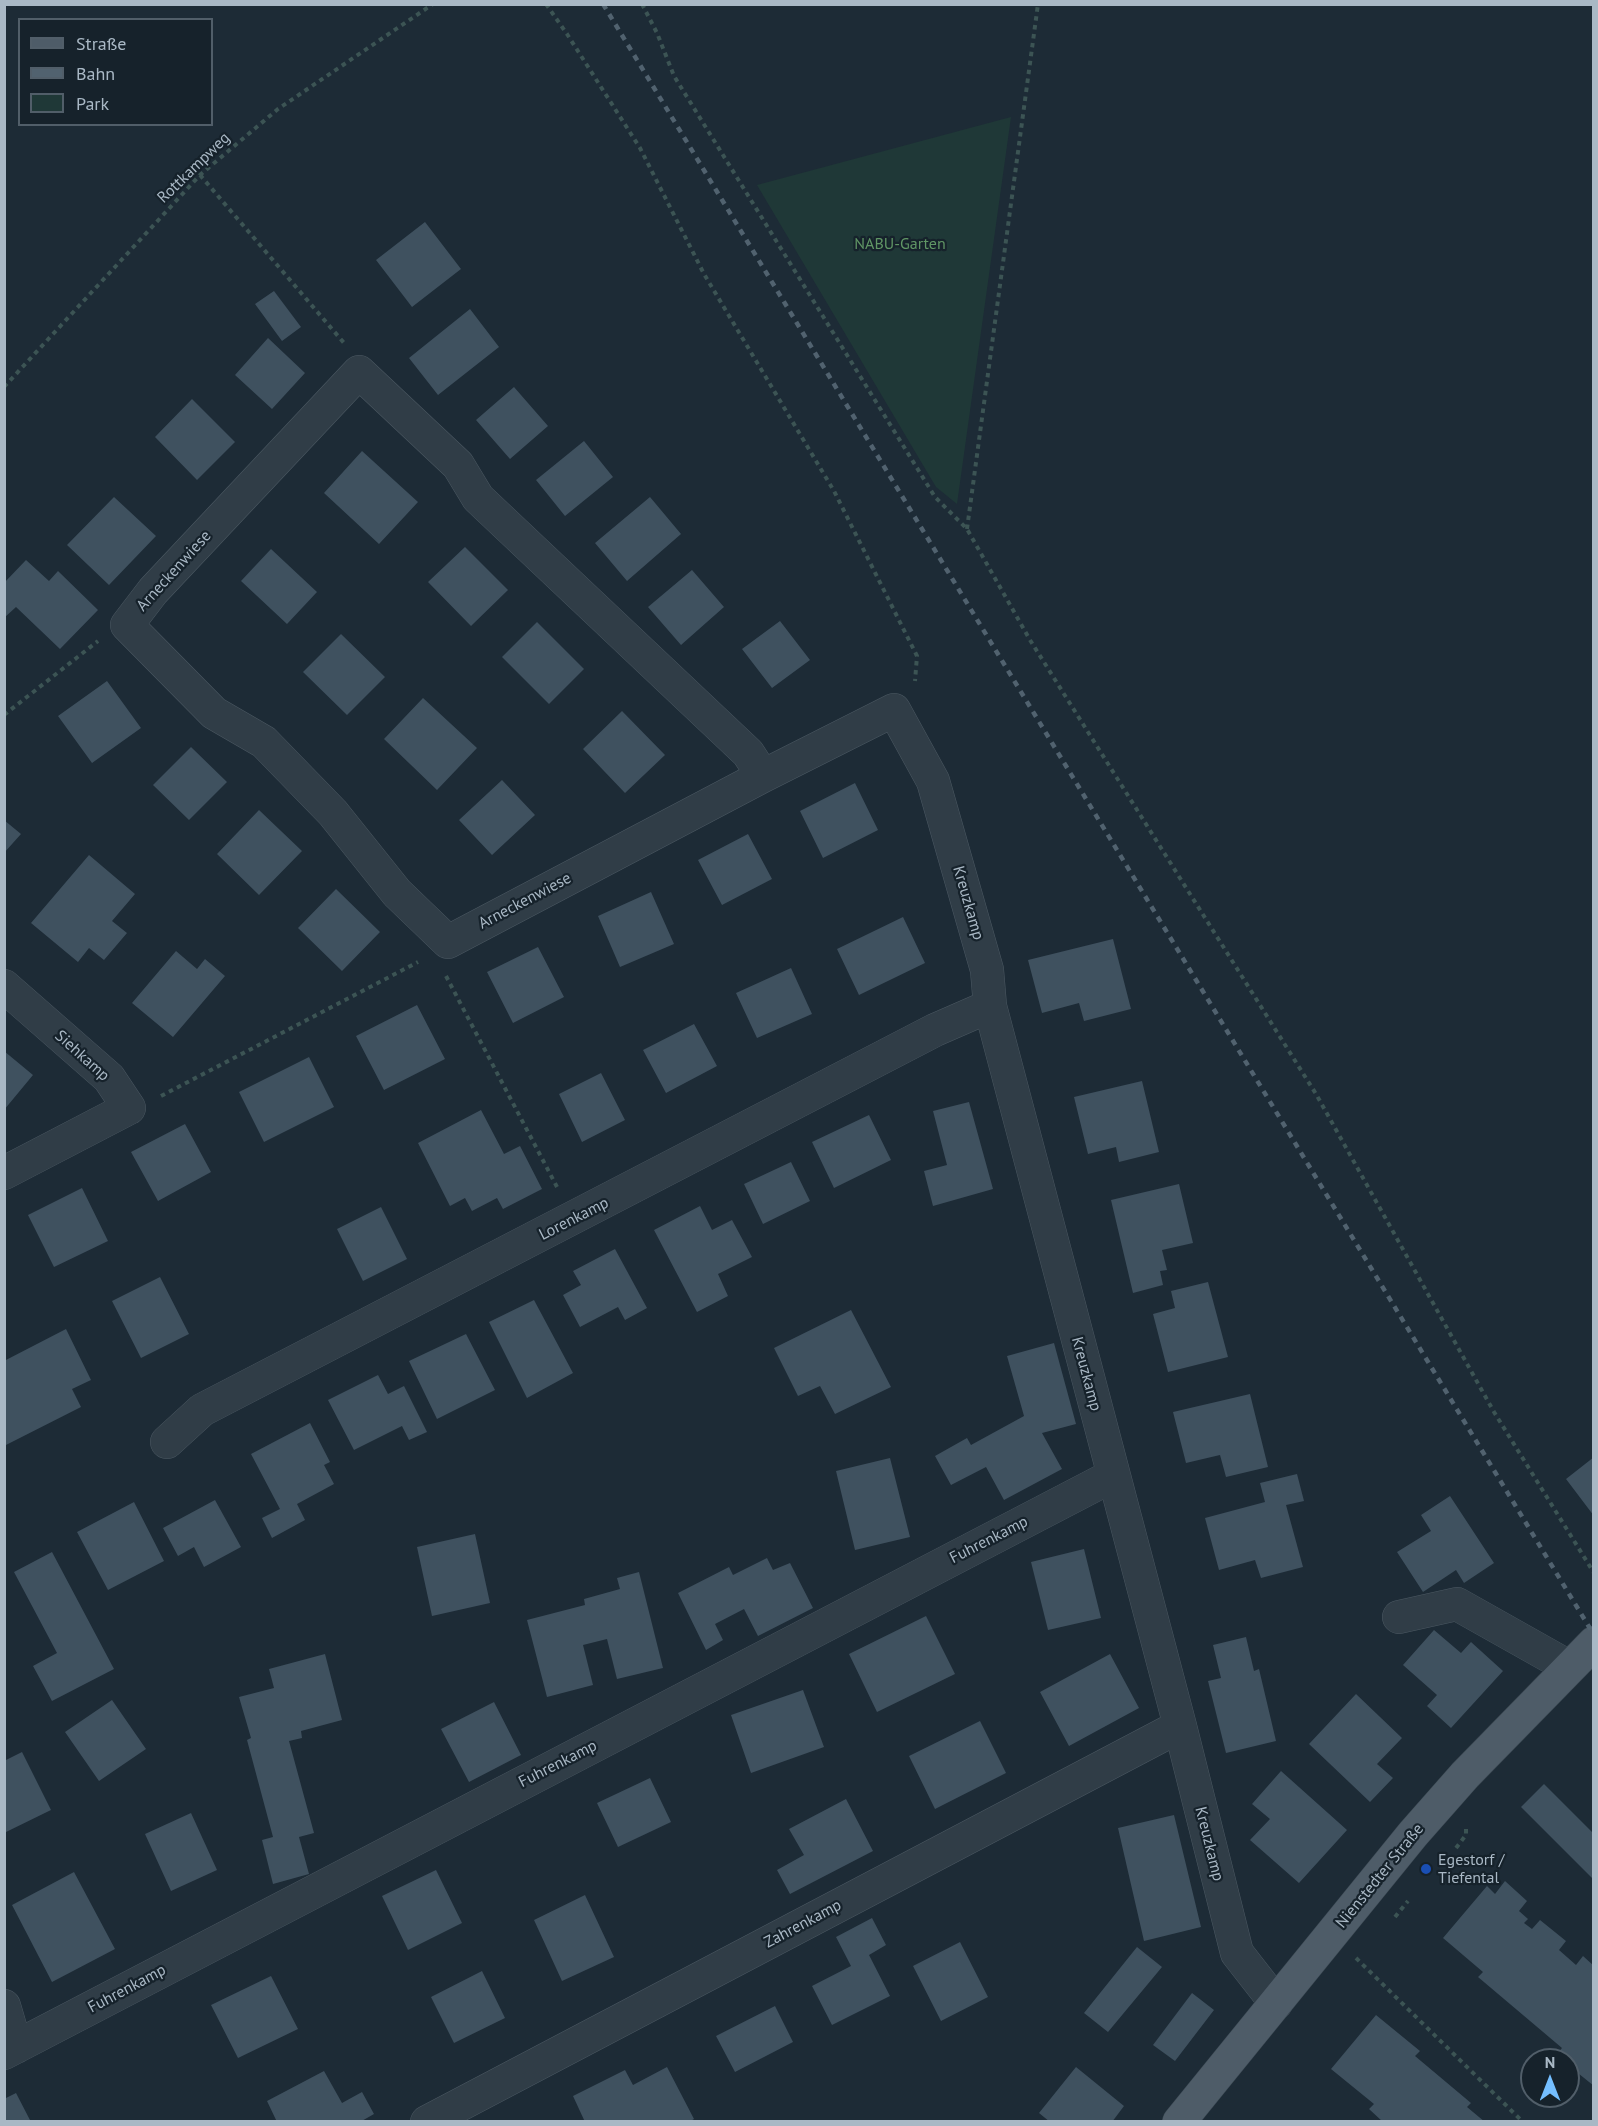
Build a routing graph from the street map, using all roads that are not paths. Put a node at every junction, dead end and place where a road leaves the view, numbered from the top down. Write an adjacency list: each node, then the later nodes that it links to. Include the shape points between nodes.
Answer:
1 (911, 738): 2 (street, Arneckenwiese, via 894,710); 4 (street, Kreuzkamp, via 933,781 987,970)
2 (763, 776): 2 (street, Arneckenwiese, via 748,753 478,498 458,465 360,372 153,591 127,625 214,713 264,742 333,813 397,893 448,942)
3 (4, 986): 5 (street, Siehkamp, via 109,1078 129,1108)
4 (990, 1006): 6 (street, Lorenkamp, via 935,1030 202,1410); 7 (street, Kreuzkamp)
5 (4, 1173)
6 (166, 1442)
7 (1112, 1476): 11 (street, Kreuzkamp); 14 (street, Fuhrenkamp)
8 (1399, 1617): 10 (street, via 1457,1604)
9 (1593, 1643): 10 (main road, Nienstedter Straße)
10 (1569, 1667): 12 (main road, Nienstedter Straße, via 1413,1834)
11 (1180, 1726): 12 (street, Kreuzkamp, via 1237,1953); 15 (street, Zahrenkamp)
12 (1276, 2003): 16 (main road, Nienstedter Straße)
13 (4, 2006): 14 (street)
14 (10, 2050)
15 (427, 2121)
16 (1179, 2121)

